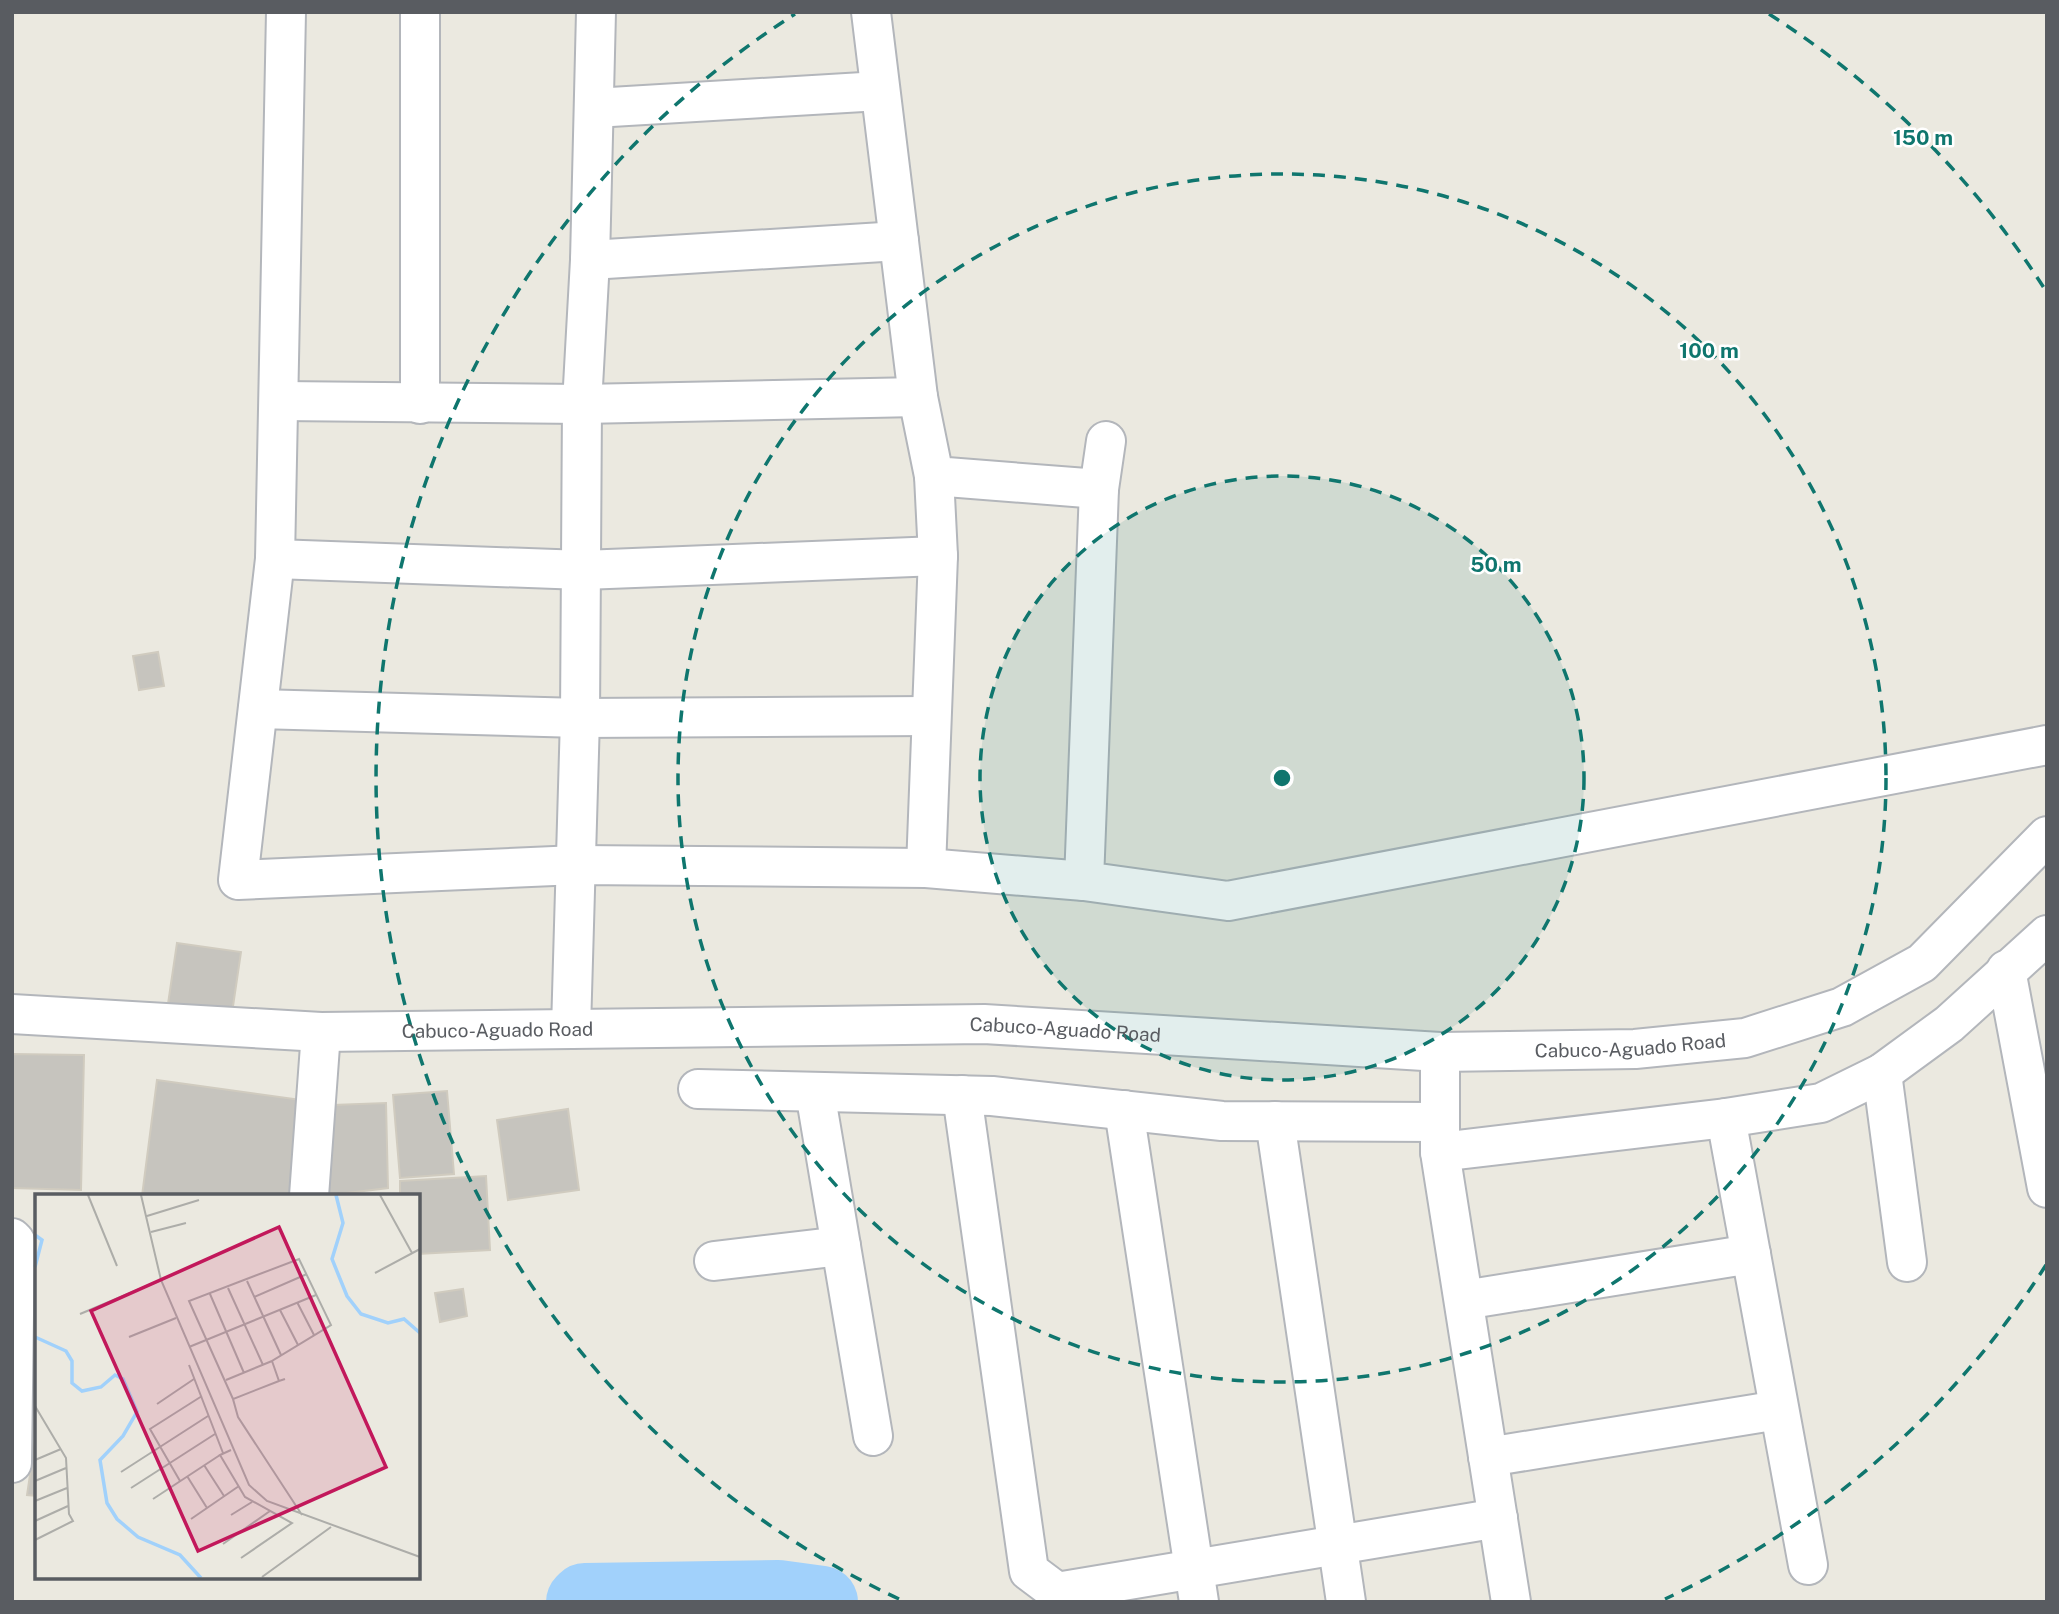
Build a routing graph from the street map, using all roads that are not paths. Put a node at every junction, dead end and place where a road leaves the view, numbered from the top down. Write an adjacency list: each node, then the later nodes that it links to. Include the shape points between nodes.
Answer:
1 (286, 12): 10 (street)
2 (420, 12): 11 (street)
3 (596, 12): 6 (street)
4 (871, 12): 5 (street)
5 (880, 92): 6 (street); 7 (street)
6 (594, 108): 8 (street)
7 (899, 241): 8 (street); 9 (street)
8 (590, 260): 12 (street)
9 (918, 397): 12 (street); 14 (street)
10 (280, 401): 11 (street); 17 (street)
11 (420, 404): 12 (street)
12 (582, 404): 18 (street)
13 (1106, 441): 15 (street)
14 (934, 475): 15 (street); 16 (street)
15 (1099, 489): 26 (street)
16 (938, 556): 18 (street); 20 (street)
17 (275, 559): 18 (street); 19 (street)
18 (583, 570): 21 (street)
19 (258, 709): 21 (street); 24 (street, via 238,880)
20 (930, 716): 21 (street); 25 (street)
21 (580, 718): 24 (street)
22 (2047, 745): 26 (street, via 1228,901)
23 (2047, 836): 32 (street, Cabuco-Aguado Road, via 1922,963 1842,1007 1745,1038 1635,1049)
24 (577, 865): 25 (street); 30 (street)
25 (926, 869): 26 (street)
26 (1084, 881)
27 (2047, 935): 28 (street)
28 (2006, 970): 33 (street, via 1949,1024); 41 (street)
29 (12, 1014): 31 (street, Cabuco-Aguado Road)
30 (570, 1029): 31 (street, Cabuco-Aguado Road); 32 (street, Cabuco-Aguado Road, via 984,1024)
31 (321, 1032): 42 (street)
32 (1440, 1052): 40 (street)
33 (1882, 1073): 38 (street, via 1821,1103); 47 (street)
34 (698, 1089): 35 (street)
35 (816, 1092): 36 (street); 44 (street)
36 (962, 1095): 37 (street); 56 (street, via 1029,1571 1057,1592)
37 (1124, 1110): 39 (street, via 1222,1121); 56 (street)
38 (1726, 1118): 40 (street); 45 (street)
39 (1275, 1121): 40 (street); 54 (street)
40 (1439, 1137): 48 (street)
41 (2047, 1188)
42 (309, 1194)
43 (12, 1238): 52 (street)
44 (841, 1246): 46 (street); 50 (street)
45 (1751, 1254): 48 (street); 49 (street)
46 (714, 1261)
47 (1907, 1262)
48 (1464, 1300): 51 (street)
49 (1779, 1410): 51 (street); 55 (street)
50 (873, 1436)
51 (1488, 1457): 53 (street)
52 (12, 1463)
53 (1498, 1518): 54 (street); 58 (street)
54 (1336, 1545): 56 (street); 57 (street)
55 (1808, 1565)
56 (1197, 1585)
57 (1346, 1602)
58 (1511, 1602)

